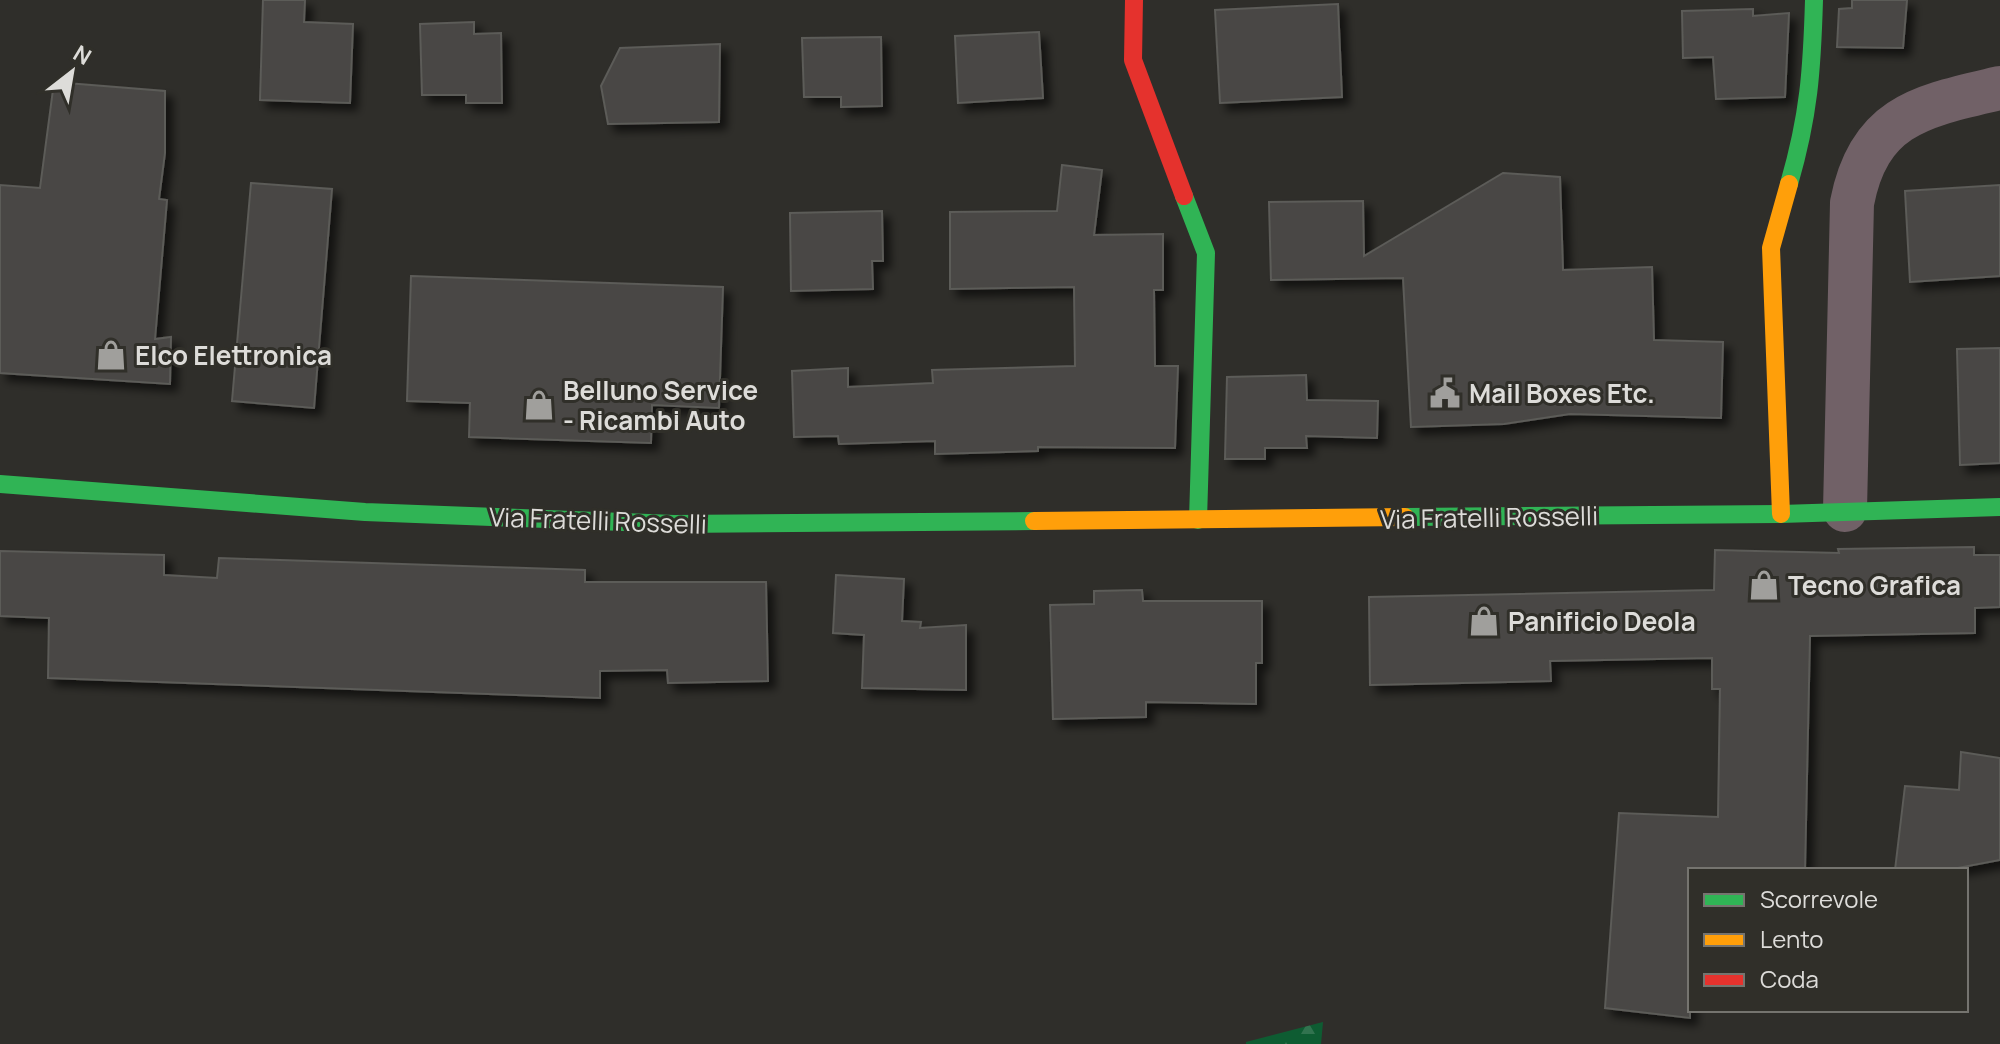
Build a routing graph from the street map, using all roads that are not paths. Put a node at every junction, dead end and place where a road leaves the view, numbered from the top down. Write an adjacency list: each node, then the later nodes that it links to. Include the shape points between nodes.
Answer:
1 (1134, 0): 8 (main road, via 1133,60 1206,253)
2 (1814, 0): 7 (main road, via 1806,125 1771,248)
3 (2000, 88): 6 (street, via 1925,106 1902,117 1868,152 1857,176 1852,203)
4 (0, 484): 8 (main road, Via Fratelli Rosselli, via 365,512 674,524)
5 (2000, 507): 6 (main road, Via Fratelli Rosselli)
6 (1845, 510): 7 (main road, Via Fratelli Rosselli)
7 (1781, 514): 8 (main road, Via Fratelli Rosselli)
8 (1198, 520)

